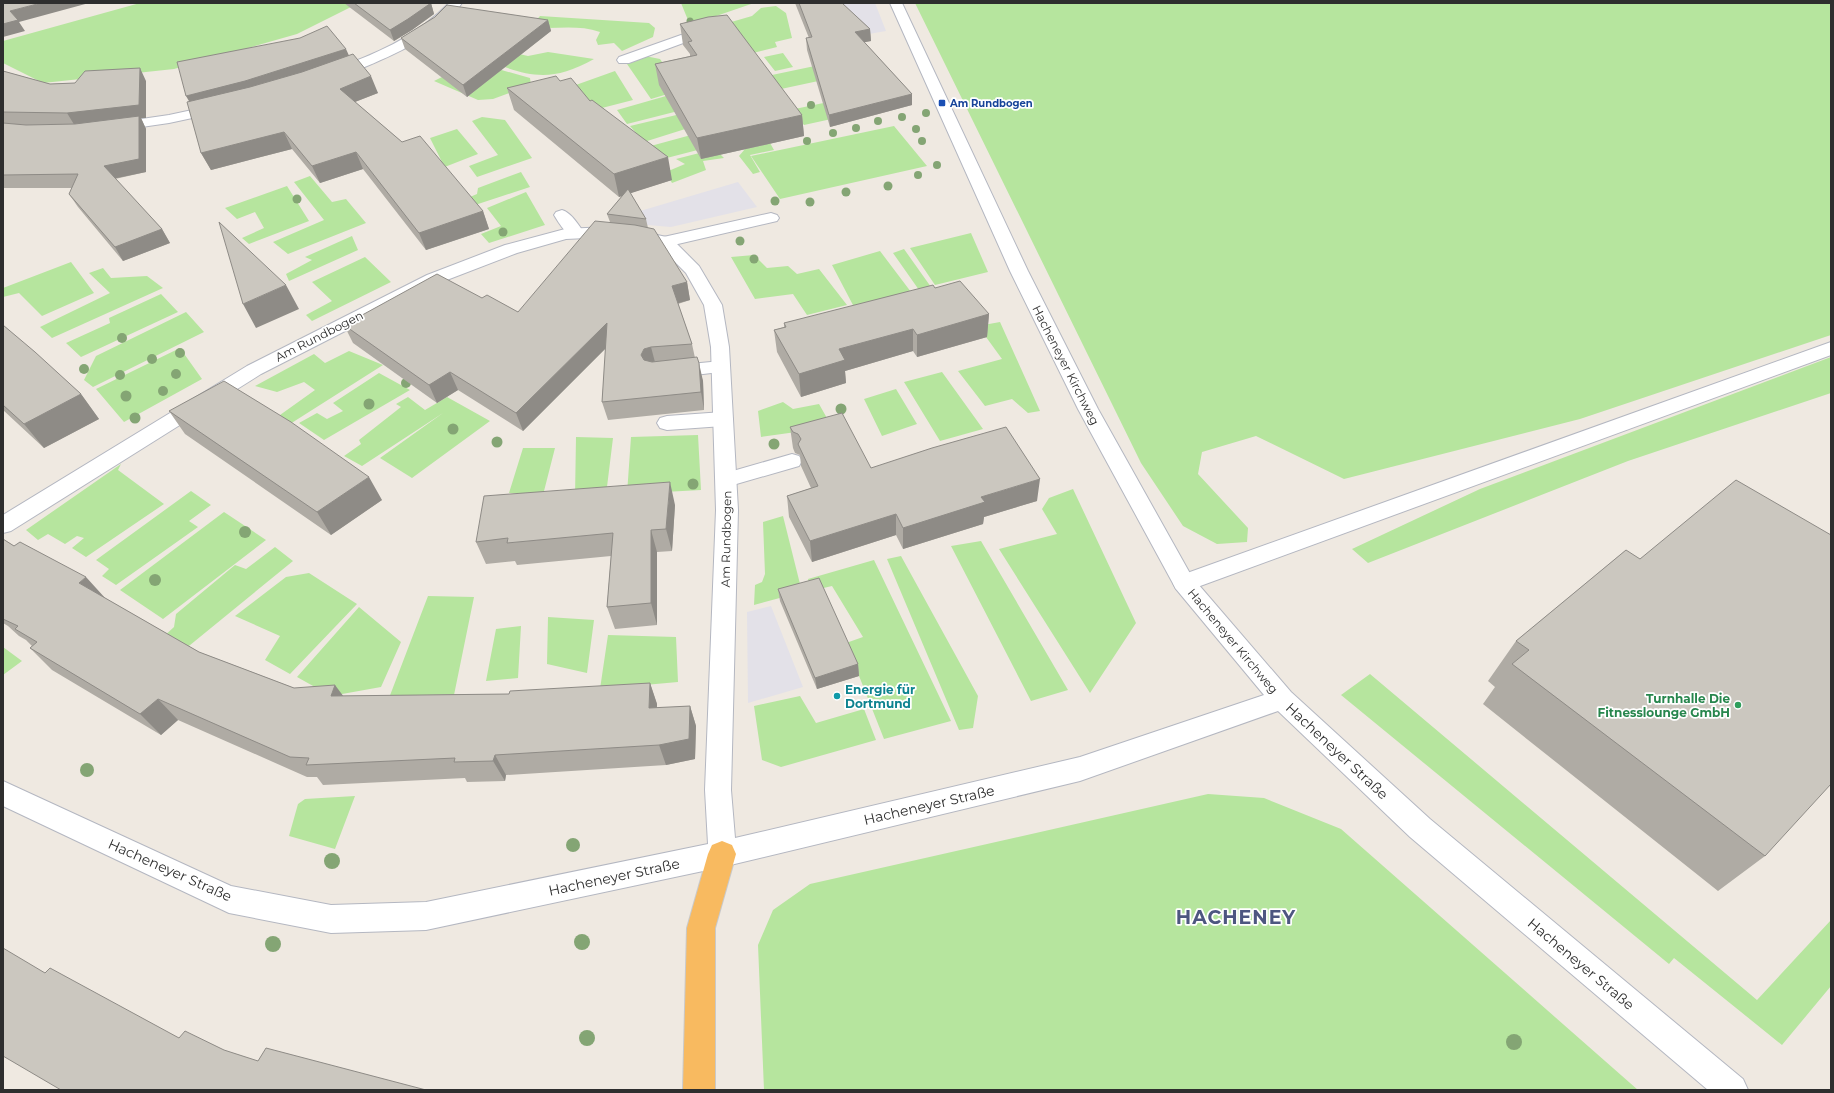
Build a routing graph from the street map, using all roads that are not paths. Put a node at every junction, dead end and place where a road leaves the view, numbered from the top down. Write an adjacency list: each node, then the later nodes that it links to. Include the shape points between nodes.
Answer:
1 (456, 3): 5 (street, via 448,13 406,42)
2 (896, 3): 20 (street, Hacheneyer Kirchweg, via 1019,271 1088,410)
3 (681, 39): 4 (street)
4 (624, 60)
5 (319, 78)
6 (230, 106): 7 (street)
7 (100, 130)
8 (562, 215): 10 (street)
9 (771, 218): 11 (street, Am Rundbogen)
10 (577, 234): 11 (street, Am Rundbogen, via 607,232); 19 (street, Am Rundbogen, via 565,234 511,249 433,279 353,318 254,370)
11 (665, 242): 13 (street, Am Rundbogen, via 693,270 713,305)
12 (1831, 348): 20 (street)
13 (721, 367): 14 (street); 15 (street, Am Rundbogen)
14 (656, 373)
15 (723, 419): 16 (street); 18 (street, Am Rundbogen)
16 (667, 423)
17 (792, 461): 18 (street)
18 (726, 480): 23 (street, Am Rundbogen, via 727,540 718,790)
19 (3, 525)
20 (1184, 583): 21 (street, Hacheneyer Kirchweg)
21 (1282, 699): 23 (street, Hacheneyer Straße, via 1080,769); 25 (street, Hacheneyer Straße, via 1420,828)
22 (3, 793): 23 (street, Hacheneyer Straße, via 229,899 331,919 426,916)
23 (722, 854): 24 (highway, via 701,928)
24 (699, 1090)
25 (1732, 1090)

